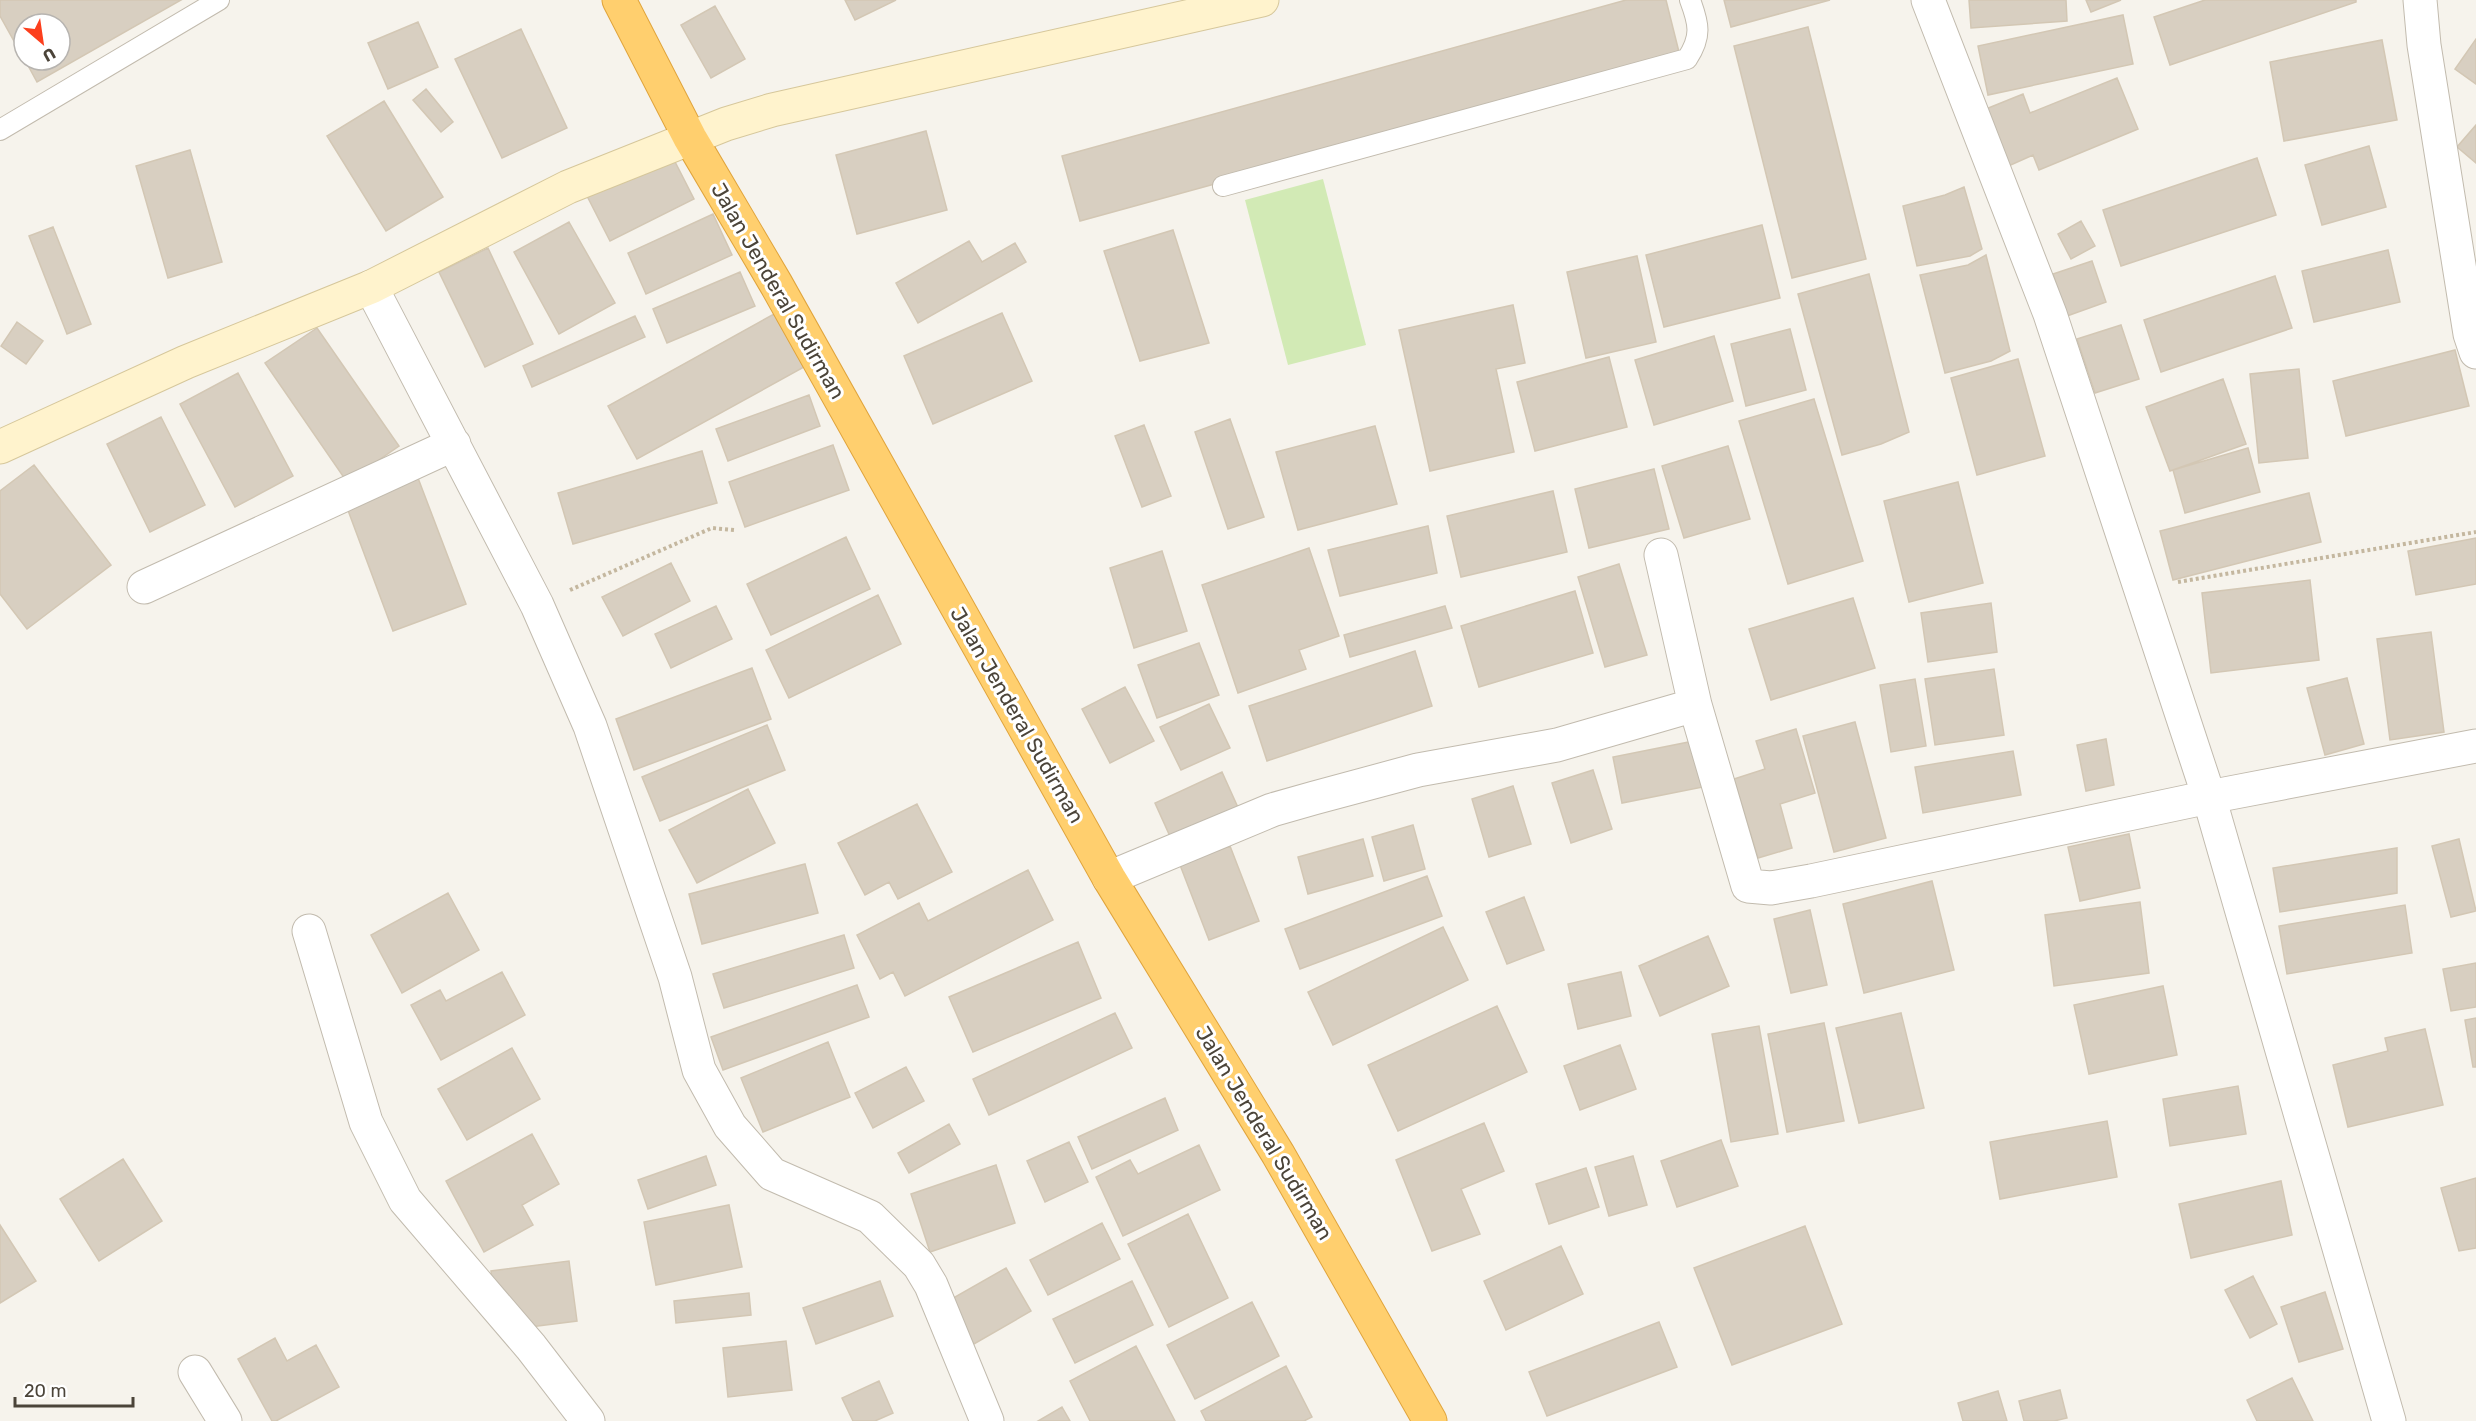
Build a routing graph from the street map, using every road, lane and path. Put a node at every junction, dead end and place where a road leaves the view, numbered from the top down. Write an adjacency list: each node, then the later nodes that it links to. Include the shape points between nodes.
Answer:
1 (219, 0): 7 (lane)
2 (619, 0): 8 (highway, Jalan Jenderal Sudirman)
3 (1262, 0): 8 (street, via 772,110)
4 (1690, 0): 9 (lane, via 1698,21 1697,43 1687,58)
5 (1928, 0): 18 (street, via 2050,314)
6 (2420, 0): 11 (street, via 2424,45)
7 (0, 130)
8 (690, 138): 10 (street, via 568,187); 23 (highway, Jalan Jenderal Sudirman)
9 (1223, 186)
10 (371, 287): 12 (street); 13 (street, via 186,362)
11 (2476, 352)
12 (454, 444): 17 (street); 19 (street)
13 (0, 447)
14 (734, 530): 19 (path, via 712,528)
15 (2476, 532): 18 (path)
16 (1661, 555): 20 (street)
17 (144, 587)
18 (2139, 589): 22 (street)
19 (537, 605): 28 (street, via 590,726 675,977 699,1070 730,1126 772,1174 870,1217 919,1265 931,1285)
20 (1695, 705): 22 (street, via 1748,886 1771,888 1811,881); 23 (street, via 1557,745 1418,770 1272,810)
21 (2476, 746): 22 (street)
22 (2209, 797): 30 (street)
23 (1109, 878): 29 (highway, Jalan Jenderal Sudirman, via 1272,1144)
24 (309, 931): 27 (street, via 366,1122 405,1200 531,1347)
25 (195, 1372): 26 (street)
26 (225, 1421)
27 (588, 1421)
28 (987, 1421)
29 (1430, 1421)
30 (2389, 1421)

